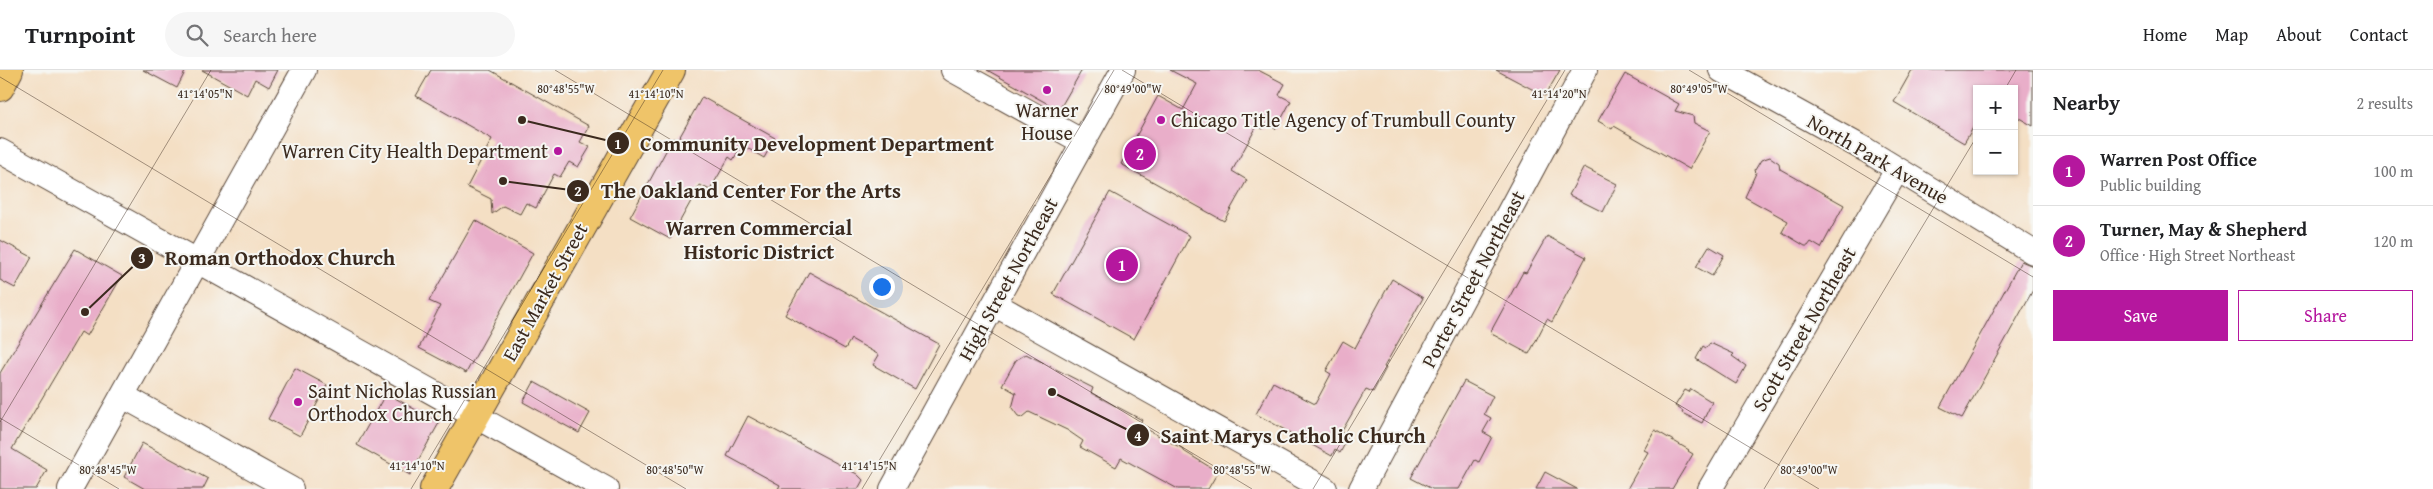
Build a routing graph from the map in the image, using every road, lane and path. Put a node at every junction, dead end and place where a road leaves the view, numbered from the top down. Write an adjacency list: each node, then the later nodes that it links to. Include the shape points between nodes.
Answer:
1 (9, 70): 8 (main road)
2 (304, 70): 13 (street, via 264,122)
3 (671, 70): 16 (main road, East Market Street)
4 (953, 70): 9 (street)
5 (1124, 70): 9 (street, High Street Northeast)
6 (1585, 70): 23 (street, Porter Street Northeast)
7 (1721, 70): 11 (street, North Park Avenue)
8 (0, 87)
9 (1083, 142): 14 (street, High Street Northeast)
10 (0, 151): 13 (street)
11 (1897, 170): 12 (street, North Park Avenue); 24 (street, Scott Street Northeast)
12 (2033, 252)
13 (197, 260): 15 (street); 16 (street)
14 (994, 304): 21 (street, High Street Northeast); 22 (street)
15 (123, 396): 17 (street); 18 (street)
16 (475, 416): 19 (main road, East Market Street); 20 (street)
17 (70, 489)
18 (291, 489)
19 (434, 489)
20 (606, 489)
21 (892, 489)
22 (1325, 489)
23 (1361, 489)
24 (1710, 489)

